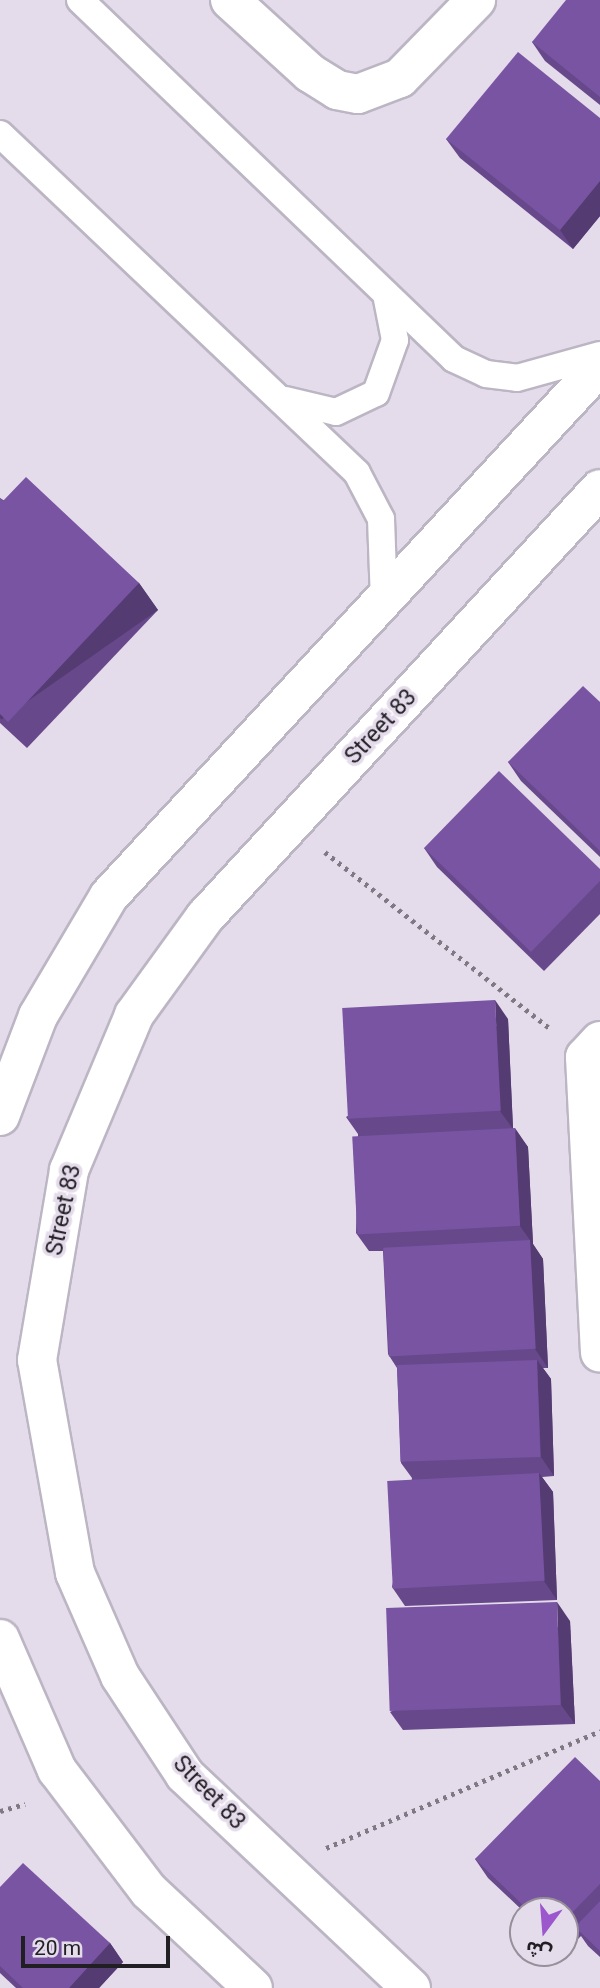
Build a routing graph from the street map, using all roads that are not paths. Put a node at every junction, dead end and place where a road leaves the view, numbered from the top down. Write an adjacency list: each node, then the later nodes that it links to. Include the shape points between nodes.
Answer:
1 (80, 0): 5 (lane)
2 (230, 0): 3 (street, via 310,73 337,90 358,94 400,78)
3 (476, 0)
4 (0, 134): 8 (lane)
5 (386, 294): 6 (lane, via 454,359 486,374 517,378); 8 (lane, via 395,340 376,393 336,412)
6 (600, 355)
7 (600, 366): 10 (street)
8 (276, 397): 10 (lane, via 357,473 372,497 387,546)
9 (600, 489): 17 (street, Street 83, via 205,917 134,1015 69,1170 37,1360 75,1573 120,1676 186,1775)
10 (384, 598): 12 (street, via 109,896 38,1016)
11 (593, 1049): 13 (street)
12 (0, 1116)
13 (597, 1248): 14 (street)
14 (600, 1353)
15 (0, 1639): 16 (street, via 57,1770 149,1891)
16 (253, 1988)
17 (411, 1988)

